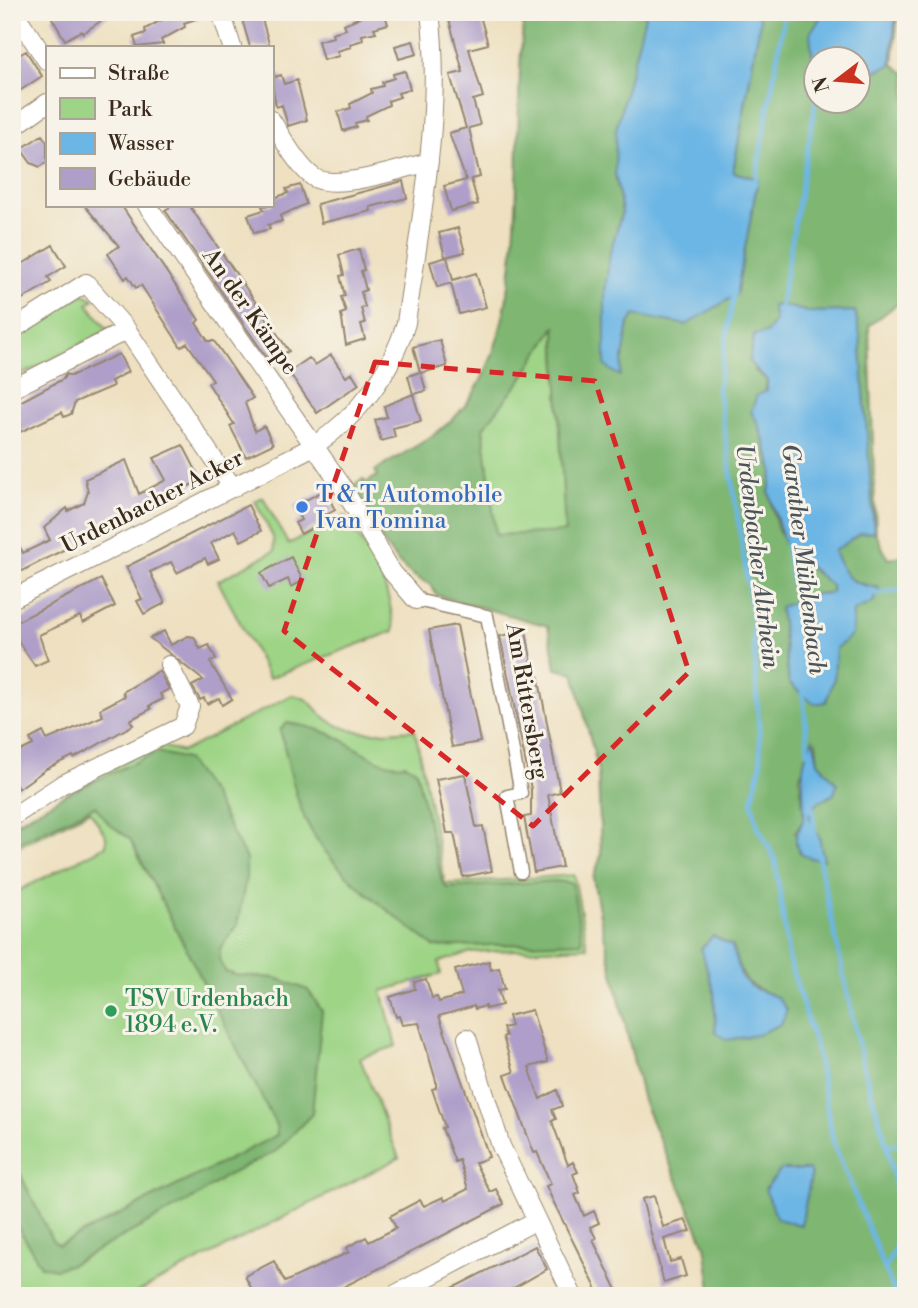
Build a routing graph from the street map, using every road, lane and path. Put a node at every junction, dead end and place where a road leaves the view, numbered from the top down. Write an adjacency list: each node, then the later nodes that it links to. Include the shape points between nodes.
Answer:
1 (14, 12): 5 (street)
2 (222, 12): 4 (street)
3 (430, 12): 9 (street, Urdenbacher Acker)
4 (232, 46)
5 (46, 60)
6 (46, 104): 8 (street)
7 (273, 123): 9 (street, via 306,170 323,181 343,181)
8 (12, 128)
9 (429, 162): 14 (street, Urdenbacher Acker, via 407,323 399,347 370,394 339,430)
10 (148, 206): 14 (street, An der Kämpe)
11 (12, 330): 12 (street, via 86,283)
12 (127, 330): 13 (street); 15 (street)
13 (12, 389)
14 (314, 446): 15 (street, Urdenbacher Acker); 17 (street, Am Rittersberg, via 392,572)
15 (233, 488): 16 (street, Urdenbacher Acker)
16 (12, 599)
17 (416, 600): 20 (street, Am Rittersberg, via 488,616 521,793 507,796)
18 (169, 664): 19 (street, via 190,706 183,726 61,785)
19 (12, 817)
20 (521, 872)
21 (467, 1038): 22 (street, via 501,1146)
22 (535, 1221): 23 (street); 24 (street)
23 (392, 1296)
24 (573, 1296)

